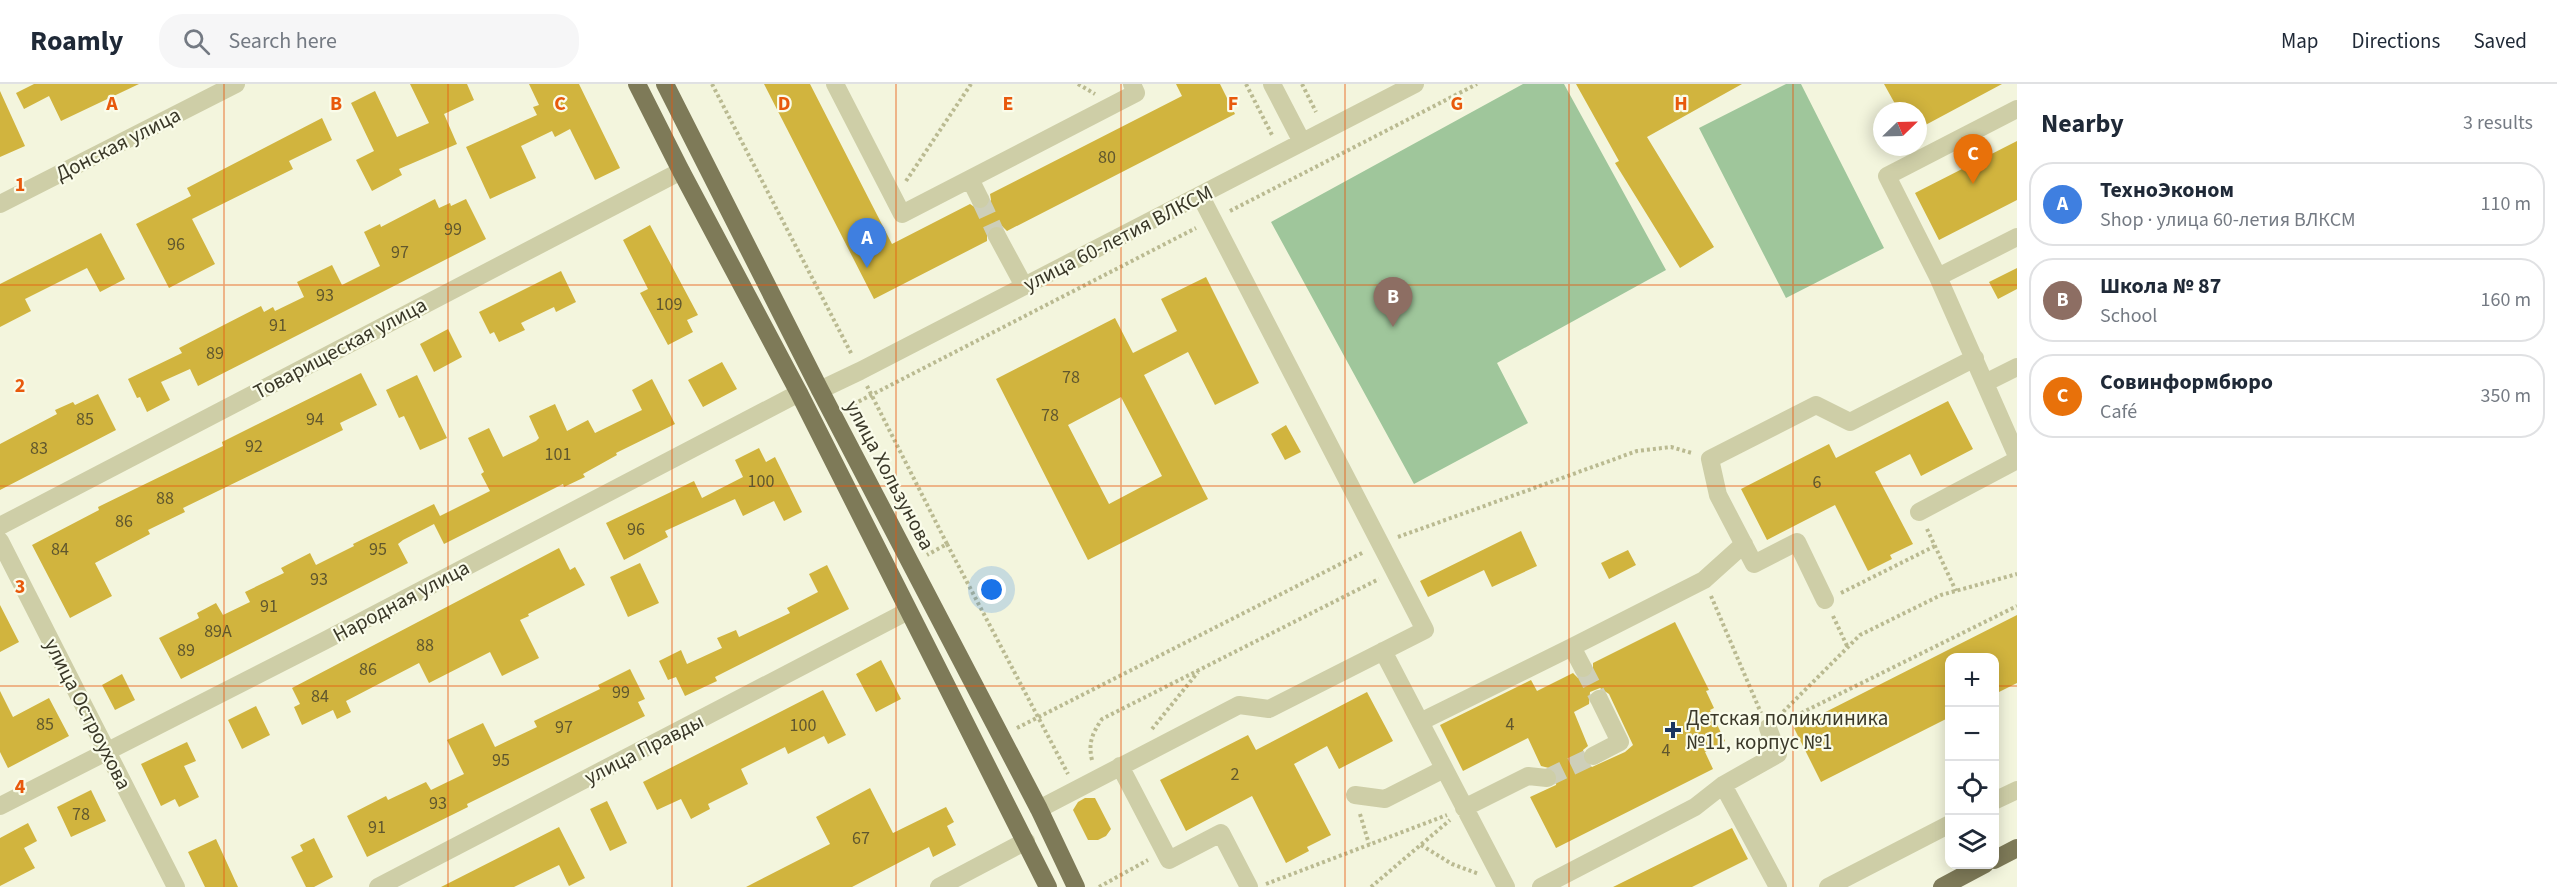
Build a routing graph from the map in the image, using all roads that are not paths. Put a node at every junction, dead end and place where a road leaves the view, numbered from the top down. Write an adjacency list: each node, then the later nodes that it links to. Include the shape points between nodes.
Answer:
1 (236, 84): 14 (street, Донская улица)
2 (637, 84): 10 (main road, улица Хользунова)
3 (665, 84): 22 (main road, улица Хользунова)
4 (835, 84): 11 (street, via 902,214)
5 (1132, 84): 11 (street, via 1136,93)
6 (1272, 84): 9 (street)
7 (1415, 84): 9 (street, улица 60-летия ВЛКСМ)
8 (2017, 109): 17 (street, via 1887,176)
9 (1302, 142): 12 (street, улица 60-летия ВЛКСМ)
10 (681, 171): 23 (main road, улица Хользунова); 26 (street, Товарищеская улица)
11 (970, 179): 13 (street)
12 (1200, 195): 18 (street, улица 60-летия ВЛКСМ); 32 (street, via 1425,630)
13 (980, 199)
14 (0, 204)
15 (997, 236): 18 (street)
16 (2017, 237): 17 (street)
17 (1938, 277): 19 (street)
18 (1024, 286): 22 (street, улица 60-летия ВЛКСМ)
19 (1975, 358): 21 (street); 28 (street, via 1850,422 1816,405 1710,459 1718,495)
20 (2017, 367): 21 (street)
21 (1985, 383): 24 (street)
22 (820, 390): 48 (main road, улица Хользунова)
23 (800, 393): 30 (main road, улица Хользунова); 37 (street, Народная улица)
24 (2017, 458): 25 (street)
25 (1918, 512)
26 (0, 526)
27 (0, 541): 37 (street, улица Остроухова)
28 (1744, 544): 29 (street, via 1754,564 1797,542); 31 (street, via 1704,580)
29 (1825, 600)
30 (909, 611): 50 (main road, улица Хользунова); 56 (street, улица Правды)
31 (1572, 646): 33 (street); 35 (street)
32 (1383, 651): 35 (street); 39 (street, via 1269,709 1239,705)
33 (1583, 668)
34 (1599, 699): 38 (street, via 1620,742)
35 (1420, 722): 40 (street)
36 (1768, 728): 42 (street, via 1778,754)
37 (106, 751): 46 (street, Народная улица); 55 (street, улица Остроухова)
38 (1593, 756)
39 (1120, 766): 48 (street); 60 (street, via 1169,860 1221,833)
40 (1444, 769): 44 (street, via 1385,799); 47 (street)
41 (1547, 778): 47 (street, via 1528,776)
42 (1723, 784): 61 (street, via 1695,807); 62 (street)
43 (2017, 790): 45 (street)
44 (1355, 795)
45 (1999, 799)
46 (0, 806)
47 (1464, 808): 54 (street)
48 (1039, 809): 59 (main road, улица Хользунова)
49 (1945, 827): 63 (street)
50 (1026, 841): 57 (street); 58 (main road, улица Хользунова)
51 (2017, 848): 52 (main road)
52 (1999, 858)
53 (1976, 869): 64 (main road)
54 (1504, 885)
55 (176, 887)
56 (378, 887)
57 (939, 887)
58 (1048, 887)
59 (1076, 887)
60 (1249, 887)
61 (1541, 887)
62 (1778, 887)
63 (1828, 887)
64 (1942, 887)

